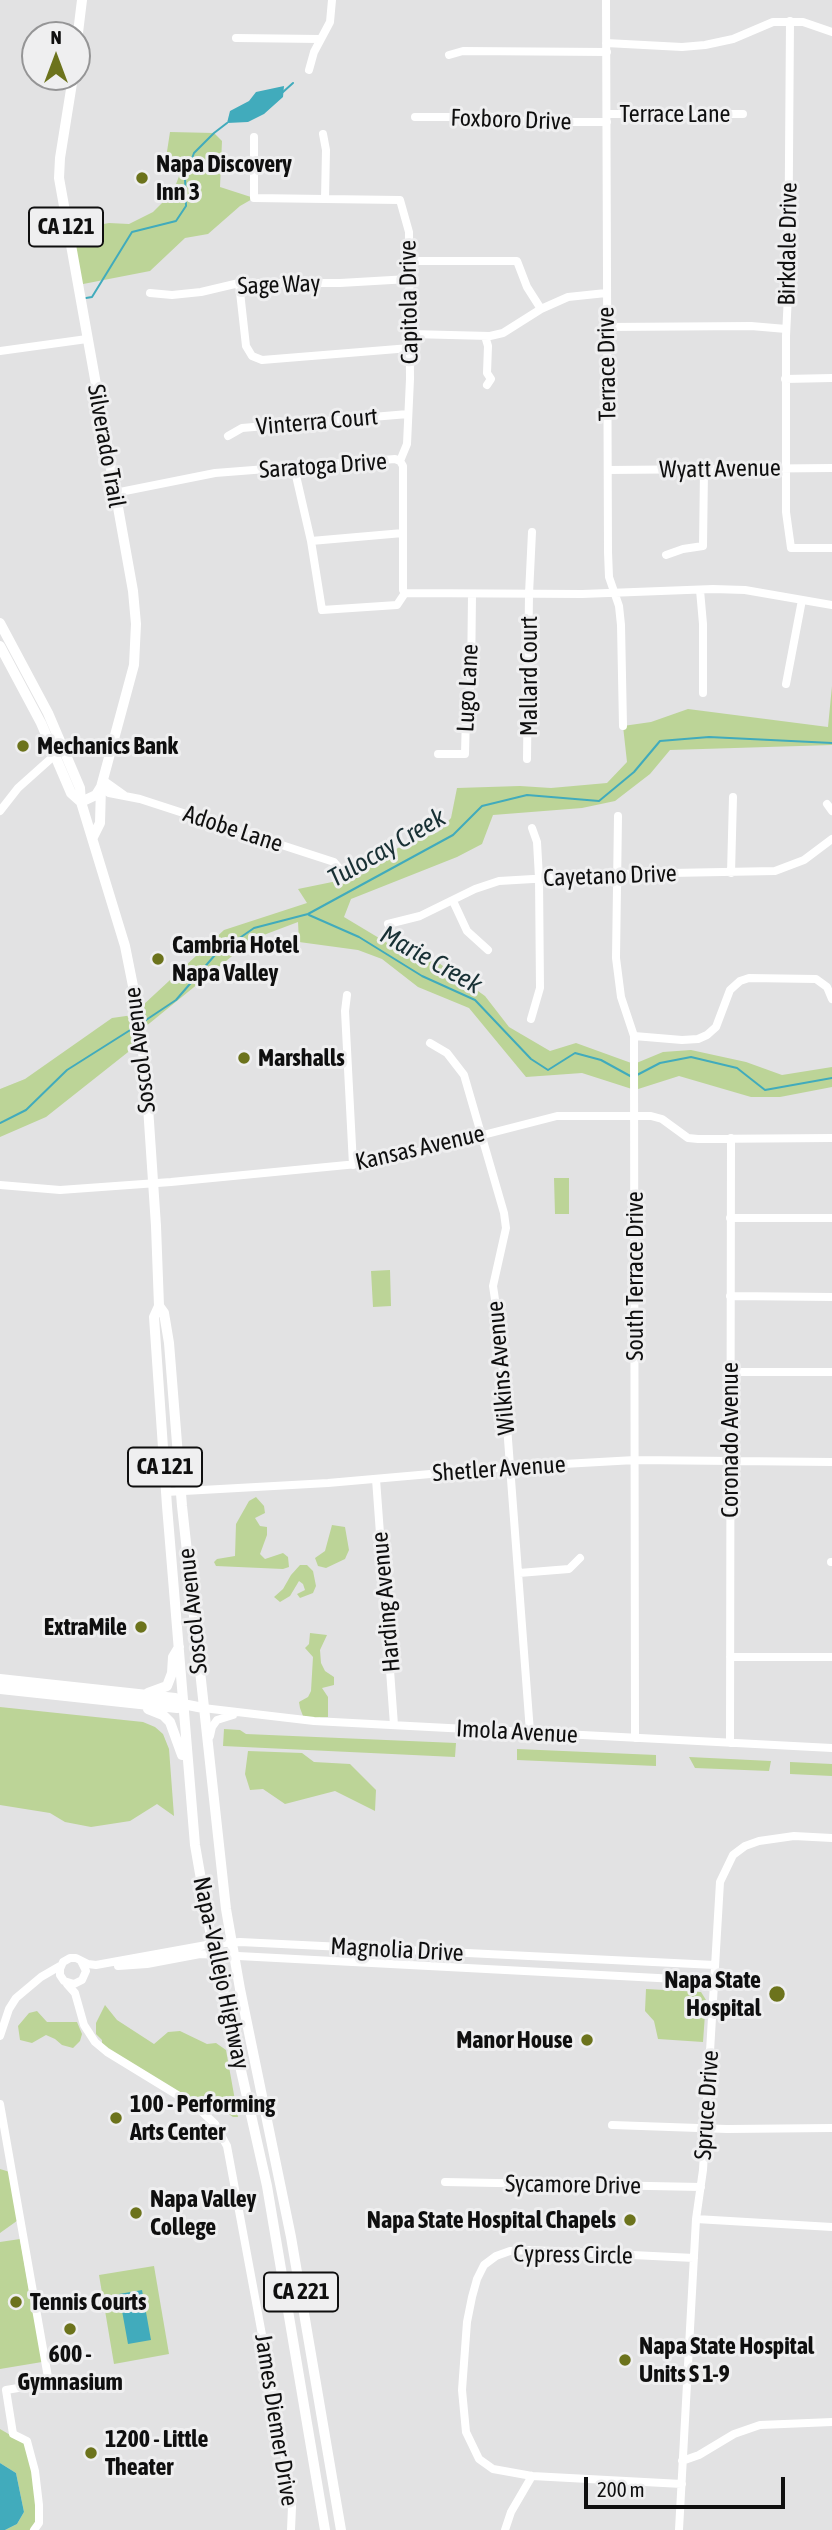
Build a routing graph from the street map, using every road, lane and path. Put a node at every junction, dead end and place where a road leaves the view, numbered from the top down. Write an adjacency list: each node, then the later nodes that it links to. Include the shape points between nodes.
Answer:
1 (82, 0): 4 (main road)
2 (332, 0): 8 (street, via 330,22)
3 (606, 0): 9 (street, Terrace Drive)
4 (79, 21)
5 (790, 21): 6 (street); 9 (street, via 773,22 705,45); 26 (street, Birkdale Drive)
6 (832, 32)
7 (236, 38): 8 (street)
8 (320, 39): 11 (street)
9 (607, 48): 10 (street); 15 (street, Terrace Drive)
10 (449, 55)
11 (309, 70)
12 (71, 91): 29 (main road, Silverado Trail / CA 121, via 59,178)
13 (743, 114): 15 (street, Terrace Lane)
14 (415, 117): 15 (street, Foxboro Drive, via 509,117 526,122)
15 (607, 118): 23 (street, Terrace Drive)
16 (323, 134): 18 (street)
17 (254, 137): 18 (street, via 254,198)
18 (325, 199): 19 (street, Capitola Drive, via 400,200 410,232)
19 (410, 261): 20 (street, Capitola Drive); 24 (street, via 517,261)
20 (409, 279): 21 (street, Sage Way); 27 (street, Capitola Drive)
21 (239, 283): 22 (street, Sage Way, via 201,292); 30 (street, via 246,346 252,356 262,360)
22 (150, 293)
23 (607, 293): 24 (street, via 568,297); 25 (street, Terrace Drive)
24 (541, 309): 28 (street, via 503,333)
25 (607, 327): 26 (street); 41 (street, Terrace Drive)
26 (786, 329): 33 (street, Birkdale Drive)
27 (410, 334): 28 (street); 30 (street, Capitola Drive)
28 (485, 336): 34 (street, via 491,379)
29 (87, 339): 31 (street); 43 (main road, Silverado Trail / CA 121)
30 (410, 348): 35 (street, Capitola Drive)
31 (0, 351)
32 (832, 378): 33 (street)
33 (785, 379): 39 (street, Birkdale Drive)
34 (487, 385)
35 (408, 414): 36 (street, Vinterra Court, via 242,428); 37 (street, Capitola Drive, via 407,444)
36 (228, 436)
37 (400, 461): 38 (street, Saratoga Drive); 45 (street, Saratoga Drive)
38 (294, 467): 43 (street, Saratoga Drive, via 215,473); 46 (street)
39 (785, 468): 40 (street, Wyatt Avenue); 42 (street, Wyatt Avenue); 47 (street, Birkdale Drive, via 791,548)
40 (832, 468)
41 (608, 470): 42 (street, Wyatt Avenue); 51 (street, Terrace Drive, via 609,577)
42 (704, 470): 48 (street, via 703,546)
43 (115, 493): 64 (main road, Silverado Trail / CA 121, via 136,613 135,649)
44 (533, 532): 52 (street, Mallard Court)
45 (403, 533): 46 (street); 50 (street, Saratoga Drive)
46 (311, 541): 50 (street, via 322,610 397,605)
47 (832, 548)
48 (666, 555)
49 (699, 590): 51 (street); 54 (street, via 745,590); 59 (street)
50 (405, 593): 53 (street)
51 (614, 593): 52 (street); 60 (street, Terrace Drive, via 623,646)
52 (529, 594): 53 (street); 63 (street, Mallard Court)
53 (472, 595): 62 (street, Lugo Lane, via 465,754)
54 (802, 600): 55 (street); 58 (street)
55 (832, 605)
56 (0, 623): 66 (main road, Soscol Avenue, via 54,727 80,788)
57 (0, 646): 61 (main road, Soscol Avenue)
58 (786, 684)
59 (703, 692)
60 (623, 726)
61 (55, 754): 66 (main road, Soscol Avenue, via 71,793); 67 (street)
62 (438, 754)
63 (527, 759)
64 (102, 783): 66 (main road, via 95,796); 70 (main road, Silverado Trail, via 100,823); 72 (street, Adobe Lane, via 109,793 334,862)
65 (733, 797): 73 (street)
66 (81, 802): 70 (main road, Soscol Avenue / CA 121)
67 (0, 811)
68 (618, 816): 74 (street, South Terrace Drive)
69 (532, 828): 75 (street)
70 (93, 837): 89 (main road, Soscol Avenue / CA 121, via 125,946 138,1011)
71 (832, 839): 73 (street, Cayetano Drive, via 786,868)
72 (339, 869)
73 (731, 873): 74 (street, Cayetano Drive)
74 (618, 874): 75 (street, Cayetano Drive); 82 (street, South Terrace Drive, via 617,968)
75 (539, 878): 76 (street, Cayetano Drive, via 499,881); 81 (street, via 540,988)
76 (453, 901): 77 (street, Cayetano Drive); 78 (street, via 467,931)
77 (388, 924)
78 (488, 950)
79 (347, 995): 88 (street)
80 (832, 999): 82 (street, via 827,986 816,979 749,978 730,990 716,1027 707,1035 682,1040)
81 (531, 1018)
82 (634, 1036): 84 (street, South Terrace Drive)
83 (430, 1043): 85 (street, Wilkins Avenue, via 447,1053 464,1075)
84 (635, 1116): 85 (street, Kansas Avenue, via 557,1116); 86 (street, Kansas Avenue, via 662,1119 688,1138); 98 (street, South Terrace Drive)
85 (480, 1135): 88 (street, Kansas Avenue); 101 (street, Wilkins Avenue, via 506,1228 493,1286)
86 (730, 1138): 87 (street, Kansas Avenue); 91 (street, Coronado Avenue)
87 (832, 1138)
88 (353, 1165): 89 (street, Kansas Avenue)
89 (152, 1183): 90 (street, Kansas Avenue, via 60,1190); 95 (main road, Soscol Avenue / CA 121)
90 (0, 1185)
91 (730, 1218): 92 (street); 93 (street, Coronado Avenue)
92 (832, 1218)
93 (730, 1296): 94 (street); 97 (street, Coronado Avenue)
94 (832, 1297)
95 (159, 1306): 103 (main road, Soscol Avenue / CA 121, via 169,1343); 104 (main road, Soscol Avenue / CA 121, via 155,1317)
96 (832, 1372): 97 (street)
97 (730, 1373): 99 (street, Coronado Avenue)
98 (635, 1460): 99 (street, Shetler Avenue); 101 (street, Shetler Avenue); 120 (street, South Terrace Drive)
99 (730, 1461): 100 (street, Shetler Avenue); 109 (street, Coronado Avenue)
100 (832, 1462)
101 (510, 1467): 102 (street, Shetler Avenue); 106 (street, Wilkins Avenue)
102 (376, 1479): 103 (street, Shetler Avenue); 118 (street, Harding Avenue)
103 (181, 1491): 104 (street, Shetler Avenue); 116 (main road, Soscol Avenue / CA 121)
104 (166, 1492): 107 (main road, Soscol Avenue / CA 121)
105 (580, 1558): 106 (street, via 569,1569)
106 (519, 1573): 119 (street, Wilkins Avenue)
107 (178, 1629): 108 (main road, Soscol Avenue / CA 221)
108 (179, 1646): 113 (main road, via 166,1687); 115 (main road, Soscol Avenue / CA 221)
109 (730, 1657): 110 (street); 121 (street, Coronado Avenue)
110 (832, 1657)
111 (0, 1678): 113 (main road)
112 (0, 1689): 114 (main road)
113 (131, 1694): 115 (main road)
114 (102, 1701): 115 (main road); 124 (main road, via 146,1709 168,1719 178,1738)
115 (183, 1704): 116 (main road); 124 (main road, Napa-Vallejo Highway / CA 221)
116 (203, 1708): 117 (street, Imola Avenue); 123 (main road, Napa-Vallejo Highway / CA 221)
117 (242, 1713): 118 (street, Imola Avenue); 123 (street, via 213,1724)
118 (394, 1725): 119 (street, Imola Avenue)
119 (530, 1732): 120 (street, Imola Avenue)
120 (635, 1738): 121 (street, Imola Avenue)
121 (730, 1743): 122 (street, Imola Avenue)
122 (832, 1748)
123 (208, 1763): 126 (main road, Napa-Vallejo Highway / CA 221)
124 (189, 1786): 128 (main road, Napa-Vallejo Highway / CA 221)
125 (832, 1838): 134 (street, Spruce Drive, via 759,1840 733,1855 718,1891)
126 (232, 1943): 127 (street, Magnolia Drive); 128 (street, Magnolia Drive); 131 (main road, Napa-Vallejo Highway / CA 221)
127 (273, 1943): 129 (street, Magnolia Drive); 132 (street)
128 (213, 1950): 131 (street, Magnolia Drive); 133 (street, Magnolia Drive, via 96,1965); 138 (street, Magnolia Drive, via 99,1969); 159 (main road, Napa-Vallejo Highway / CA 221, via 267,2186)
129 (427, 1951): 130 (street, Magnolia Drive); 136 (street)
130 (444, 1952): 134 (street, Magnolia Drive); 137 (street)
131 (234, 1955): 132 (street, Magnolia Drive); 160 (main road, Napa-Vallejo Highway / CA 221, via 284,2197)
132 (272, 1958): 136 (street, Magnolia Drive)
133 (81, 1961): 135 (street, Magnolia Drive, via 70,1958); 138 (street)
134 (715, 1965): 140 (street, Spruce Drive)
135 (60, 1966): 139 (street); 141 (street)
136 (426, 1966): 137 (street, Magnolia Drive)
137 (443, 1967): 140 (street, Magnolia Drive)
138 (84, 1978): 139 (street, Magnolia Drive, via 76,1984); 142 (street, James Diemer Drive)
139 (64, 1981): 141 (street, Magnolia Drive, via 49,1978); 142 (street, James Diemer Drive)
140 (715, 1981): 146 (street, Spruce Drive)
141 (31, 1984): 143 (street, via 12,2004)
142 (79, 2006): 158 (street, James Diemer Drive, via 94,2042 197,2106 215,2124 227,2146 288,2475)
143 (0, 2036)
144 (0, 2104): 157 (street, via 49,2383 6,2390 13,2434 27,2441 35,2470 39,2523)
145 (612, 2125): 146 (street)
146 (705, 2128): 147 (street); 149 (street, Spruce Drive)
147 (832, 2128)
148 (446, 2182): 149 (street, Sycamore Drive)
149 (701, 2187): 150 (street, Spruce Drive)
150 (696, 2219): 151 (street); 152 (street, Spruce Drive)
151 (832, 2227)
152 (694, 2258): 154 (street, Spruce Drive); 155 (street, Cypress Circle, via 530,2250 510,2251 484,2265 467,2322 462,2390 466,2432 479,2459 494,2469)
153 (832, 2422): 154 (street, via 760,2425)
154 (682, 2461): 156 (street, Spruce Drive)
155 (532, 2476): 156 (street, Cypress Circle); 161 (street)
156 (682, 2484): 162 (street, Spruce Drive)
157 (34, 2530)
158 (291, 2530)
159 (326, 2530)
160 (341, 2530)
161 (505, 2530)
162 (679, 2530)

